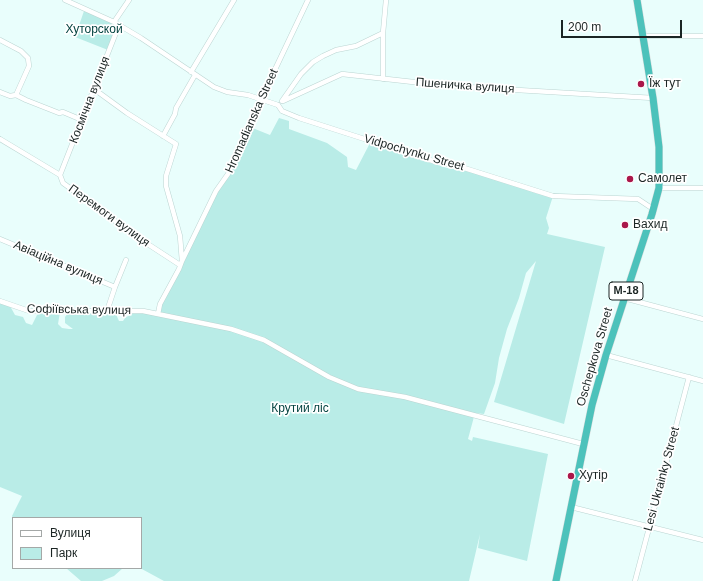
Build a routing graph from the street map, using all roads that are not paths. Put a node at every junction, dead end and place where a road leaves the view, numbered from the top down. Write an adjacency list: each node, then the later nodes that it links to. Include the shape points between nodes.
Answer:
1 (65, 0): 7 (street, Vidpochynku Street)
2 (129, 0): 7 (street)
3 (234, 0): 13 (street)
4 (308, 0): 19 (street, Hromadianska Street)
5 (386, 0): 9 (street)
6 (637, 0): 10 (highway, Oschepkova Street / М-18)
7 (114, 22): 8 (street, Vidpochynku Street)
8 (119, 25): 13 (street, Vidpochynku Street); 15 (street, Космічна вулиця)
9 (384, 33): 14 (street); 20 (street, via 356,46 336,50 313,62 301,74)
10 (643, 36): 11 (street); 18 (highway, Oschepkova Street / М-18)
11 (703, 36)
12 (0, 40): 17 (street, via 21,51 28,58 28,66)
13 (193, 73): 19 (street, Vidpochynku Street, via 227,92); 23 (street)
14 (384, 79): 18 (street, Пшеничка вулиця, via 450,86); 20 (street, Пшеничка вулиця, via 342,74)
15 (94, 89): 22 (street, Космічна вулиця); 23 (street)
16 (0, 92): 17 (street, via 10,96)
17 (16, 95): 22 (street)
18 (653, 98): 26 (highway, Oschepkova Street / М-18, via 659,147)
19 (261, 99): 21 (street, Vidpochynku Street); 31 (street, Hromadianska Street, via 228,174 216,191)
20 (283, 101): 21 (street)
21 (278, 105): 28 (street, Vidpochynku Street, via 282,110 299,118 554,196 638,198)
22 (82, 120): 25 (street, Космічна вулиця)
23 (163, 136): 31 (street, via 176,144 166,176 166,186 180,236)
24 (0, 139): 25 (street, Перемоги вулиця)
25 (60, 174): 31 (street, Перемоги вулиця, via 63,183 137,237)
26 (659, 188): 27 (street); 28 (highway, Oschepkova Street / М-18)
27 (703, 188)
28 (653, 209): 33 (highway, Oschepkova Street / М-18)
29 (0, 239): 32 (street, Авіаційна вулиця)
30 (126, 260): 32 (street)
31 (181, 263): 36 (street, Hromadianska Street, via 160,304)
32 (115, 286): 35 (street)
33 (624, 298): 37 (street); 38 (highway, Oschepkova Street / М-18)
34 (0, 301): 35 (street, Софіївська вулиця, via 29,311)
35 (107, 311): 36 (street, Софіївська вулиця, via 143,311)
36 (158, 314): 41 (street, Софіївська вулиця, via 249,334 329,377 358,389 405,397)
37 (703, 319)
38 (606, 355): 39 (street); 41 (highway, Oschepkova Street / М-18)
39 (689, 377): 40 (street); 43 (street, Lesi Ukrainky Street)
40 (703, 380)
41 (584, 444): 42 (highway, Oschepkova Street / М-18)
42 (571, 507): 43 (street); 45 (highway, Oschepkova Street / М-18)
43 (649, 526): 44 (street); 46 (street, Lesi Ukrainky Street)
44 (703, 540)
45 (556, 581)
46 (635, 581)

